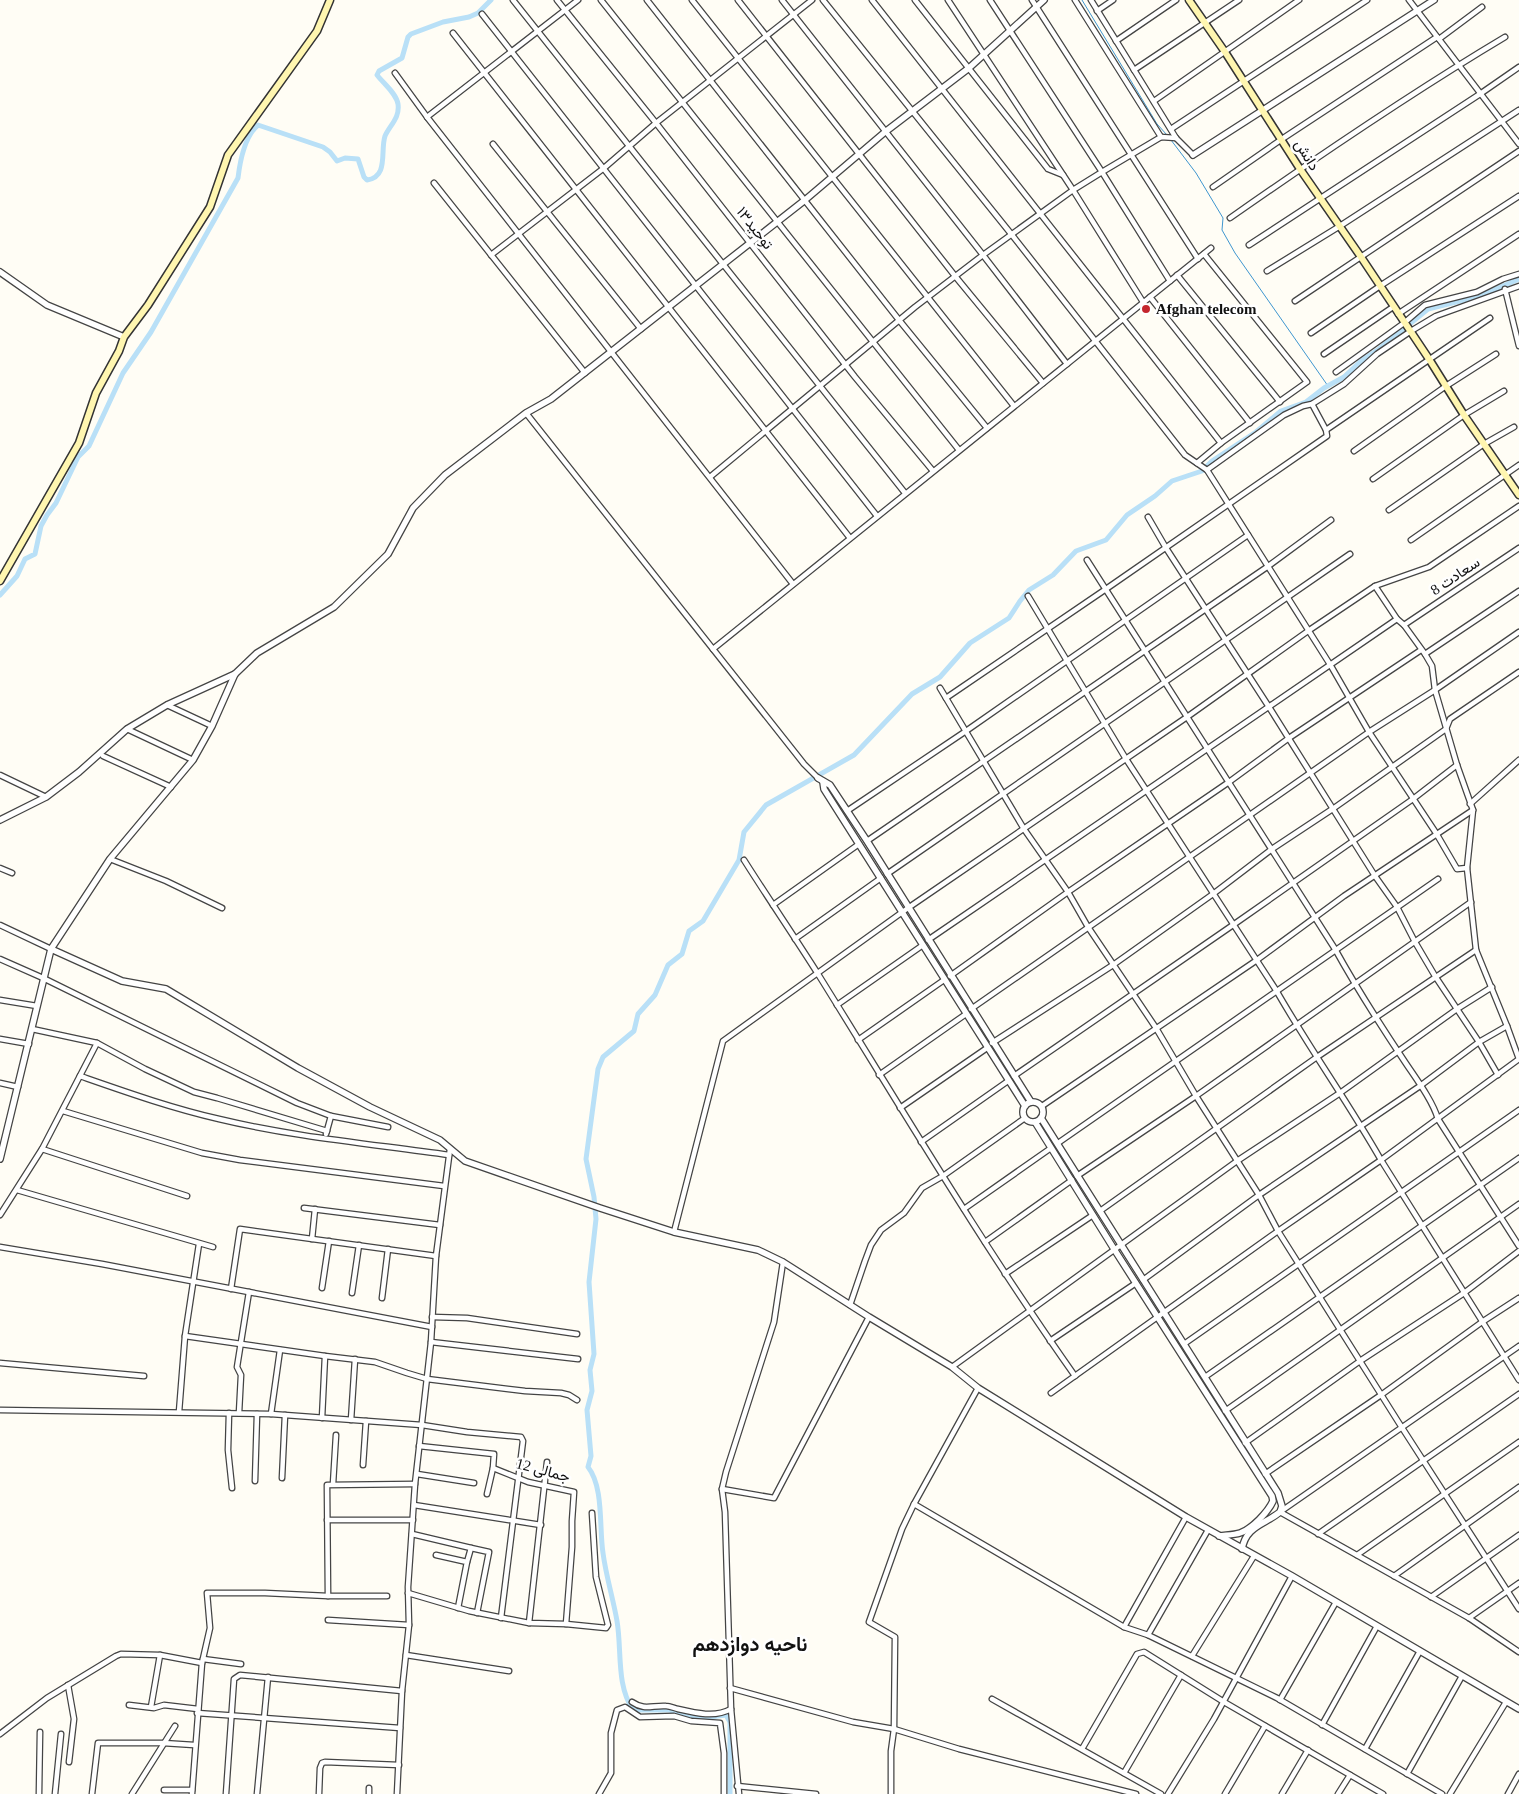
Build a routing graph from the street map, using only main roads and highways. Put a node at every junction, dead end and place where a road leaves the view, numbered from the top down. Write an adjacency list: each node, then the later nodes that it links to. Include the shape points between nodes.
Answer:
1 (330, 0): 4 (main road, via 317,32 228,155 210,207 124,337 96,393 79,443)
2 (1189, 0): 3 (main road, دانش)
3 (1519, 495)
4 (0, 581)

